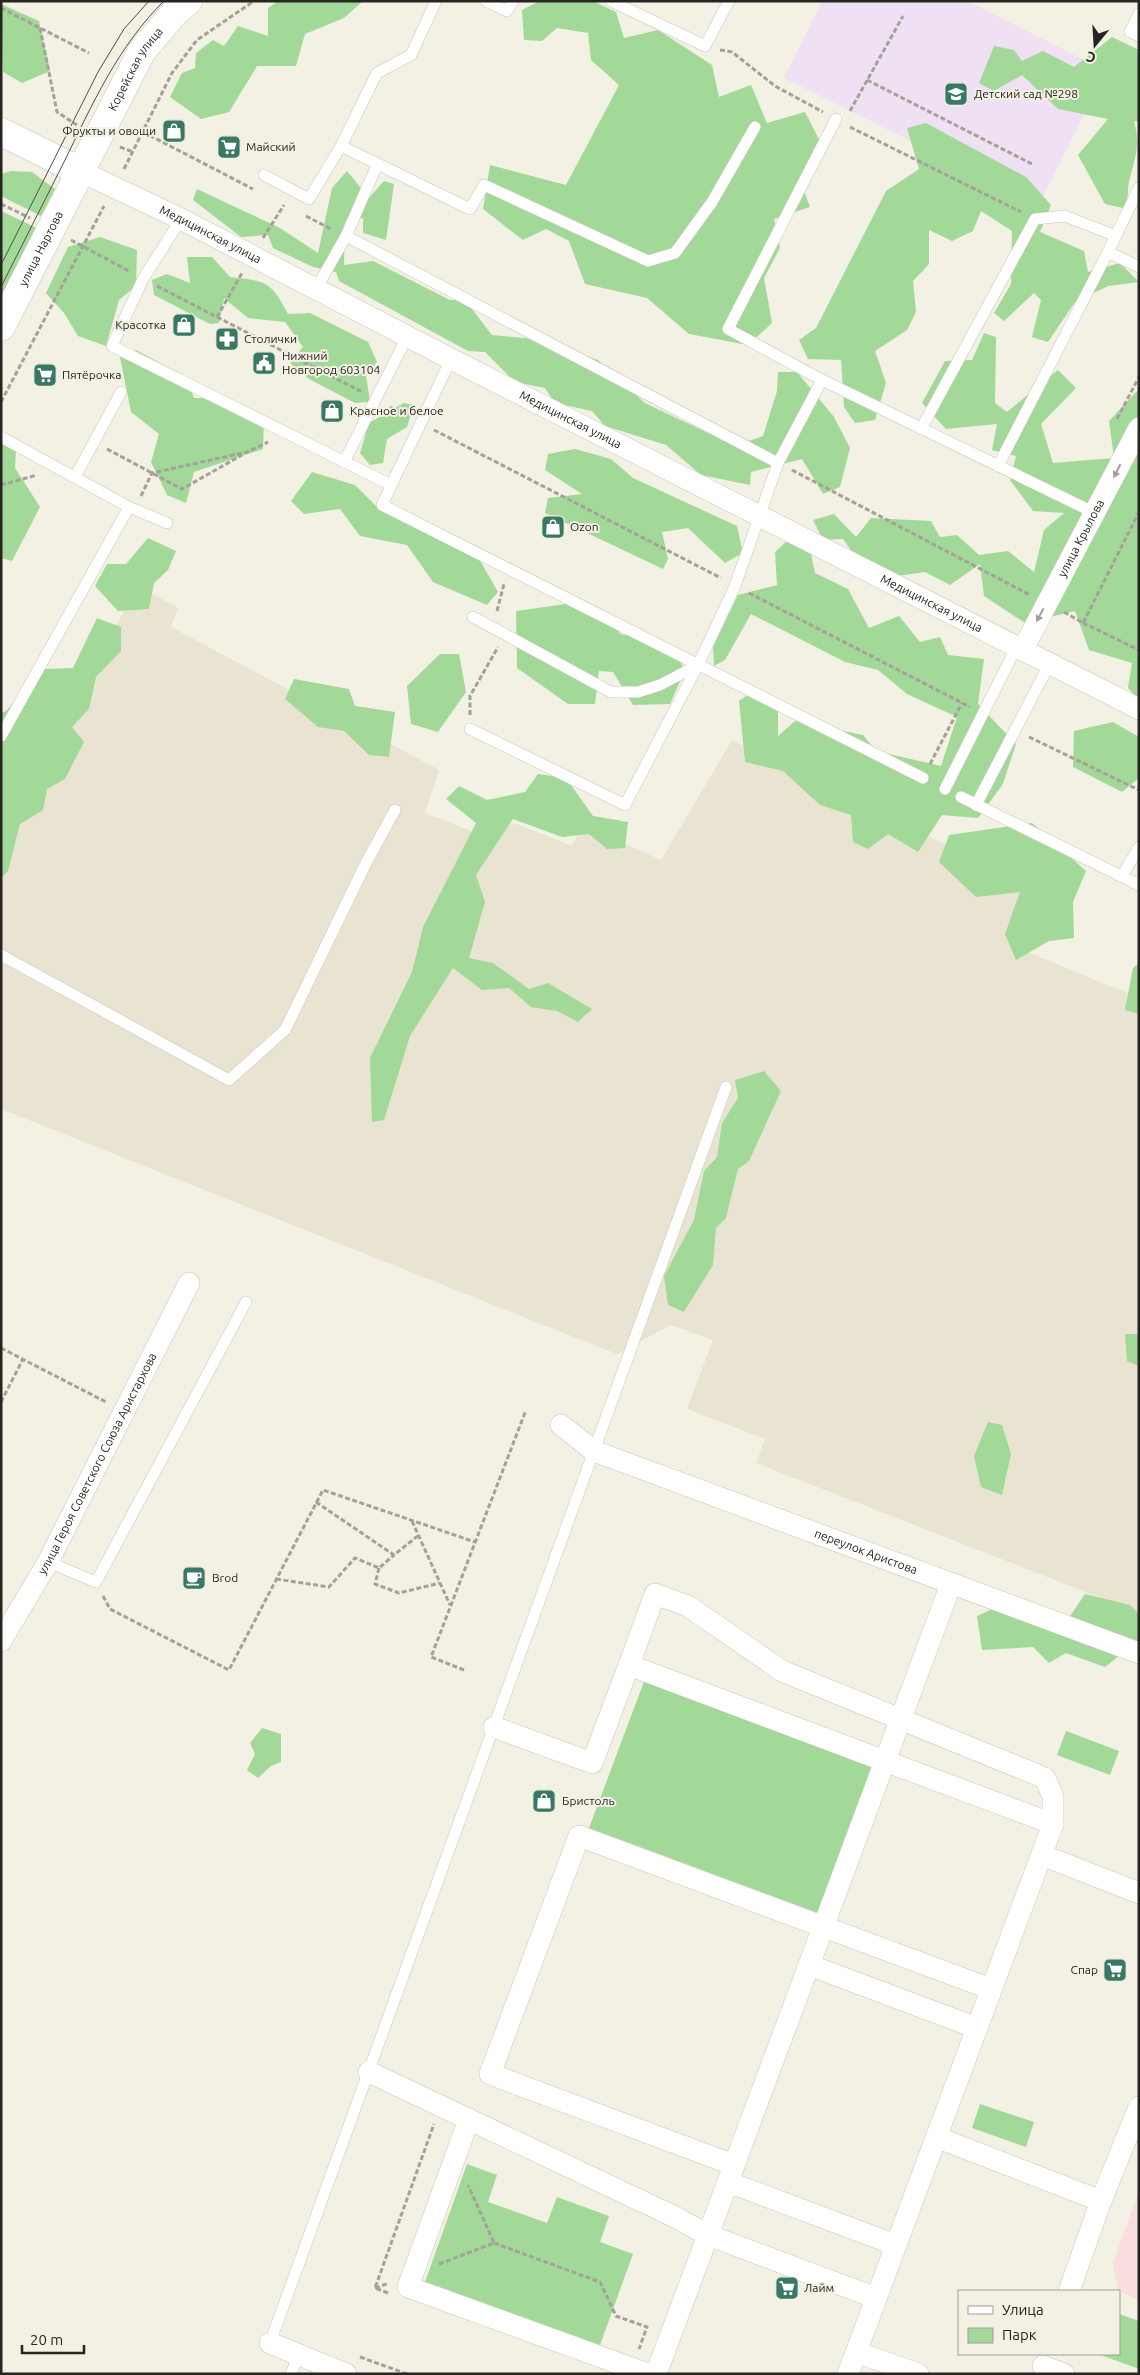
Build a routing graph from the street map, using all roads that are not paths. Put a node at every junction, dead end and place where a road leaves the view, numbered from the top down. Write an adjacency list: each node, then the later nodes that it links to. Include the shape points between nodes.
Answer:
1 (188, 1): 14 (street, Корейская улица, via 142,51)
2 (436, 1): 12 (lane, via 411,55 377,73)
3 (486, 1): 4 (lane, via 507,11)
4 (513, 1)
5 (611, 1): 6 (lane, via 705,46)
6 (729, 1)
7 (1139, 14): 8 (lane, via 1130,32)
8 (1139, 36)
9 (836, 120): 26 (lane, via 728,329)
10 (755, 127): 13 (lane, via 712,202 675,253 648,261 484,185 470,209)
11 (3, 139): 14 (street, Медицинская улица)
12 (341, 146): 13 (lane); 15 (lane, via 309,199)
13 (377, 165): 18 (lane)
14 (80, 171): 17 (street, Медицинская улица); 23 (street, улица Нартова)
15 (264, 175)
16 (1139, 188): 19 (lane)
17 (181, 219): 22 (street, Медицинская улица); 31 (lane, via 143,278 112,346)
18 (346, 236): 22 (lane); 32 (lane)
19 (1116, 236): 20 (lane); 29 (lane, via 1066,216 1035,219)
20 (1108, 252): 21 (lane); 33 (lane)
21 (1139, 267)
22 (316, 289): 24 (street, Медицинская улица)
23 (1, 327)
24 (407, 337): 25 (street, Медицинская улица); 31 (lane)
25 (451, 359): 35 (lane); 38 (street, Медицинская улица)
26 (822, 380): 29 (lane); 32 (lane)
27 (121, 392): 34 (lane)
28 (1139, 428): 37 (street, улица Крылова, one-way to 37)
29 (922, 429): 33 (lane)
30 (1, 437): 34 (lane)
31 (344, 462): 35 (lane)
32 (778, 463): 38 (lane)
33 (998, 466): 37 (lane)
34 (74, 477): 36 (lane)
35 (391, 485): 43 (lane, via 382,505)
36 (132, 508): 39 (lane); 46 (lane)
37 (1095, 513): 41 (street, улица Крылова, one-way to 41)
38 (760, 516): 41 (street, Медицинская улица); 43 (lane, via 735,586)
39 (167, 523)
40 (473, 617): 43 (lane, via 611,692 638,692 660,685)
41 (1020, 647): 42 (street, Медицинская улица); 48 (lane)
42 (1050, 663): 44 (street, Медицинская улица); 50 (lane)
43 (698, 664): 45 (lane, via 625,805); 47 (lane)
44 (1139, 709)
45 (470, 729)
46 (1, 736)
47 (923, 778)
48 (944, 789)
49 (961, 797): 50 (lane)
50 (976, 804): 53 (lane)
51 (395, 810): 55 (lane, via 285,1030 229,1080)
52 (1139, 847): 53 (lane)
53 (1122, 876): 54 (lane)
54 (1139, 885)
55 (1, 955)
56 (726, 1087): 60 (lane)
57 (189, 1283): 61 (street, улица Героя Советского Союза Аристархова)
58 (246, 1302): 61 (lane, via 96,1582)
59 (561, 1425): 60 (street, переулок Аристова)
60 (594, 1451): 62 (street, переулок Аристова); 67 (lane)
61 (48, 1562): 63 (street, улица Героя Советского Союза Аристархова)
62 (951, 1584): 64 (street, переулок Аристова); 66 (street)
63 (1, 1641)
64 (1139, 1653)
65 (629, 1665): 66 (street, via 655,1594 688,1606 782,1671); 67 (street, via 592,1764); 68 (street)
66 (901, 1718): 68 (street); 69 (street, via 1045,1778 1053,1797)
67 (494, 1727): 76 (lane)
68 (885, 1761): 69 (street); 72 (street)
69 (1054, 1824): 70 (street)
70 (1042, 1856): 71 (street); 74 (street)
71 (1139, 1893)
72 (823, 1926): 73 (street); 74 (street); 80 (street, via 579,1836 490,2074)
73 (809, 1965): 75 (street); 80 (street)
74 (991, 1989): 75 (street)
75 (977, 2028): 79 (street)
76 (369, 2072): 78 (street); 86 (lane)
77 (1139, 2106): 81 (street)
78 (469, 2119): 82 (street); 90 (street, via 408,2287)
79 (936, 2137): 81 (street); 83 (street)
80 (731, 2174): 82 (street); 83 (street)
81 (1101, 2201): 84 (street)
82 (708, 2235): 85 (street); 92 (street)
83 (896, 2245): 85 (street)
84 (1069, 2290)
85 (876, 2298): 87 (street)
86 (270, 2343): 88 (street)
87 (856, 2352): 93 (street); 94 (street)
88 (295, 2364): 91 (street)
89 (1044, 2365): 95 (street)
90 (640, 2371)
91 (346, 2374)
92 (656, 2374)
93 (848, 2374)
94 (918, 2374)
95 (1064, 2374)

